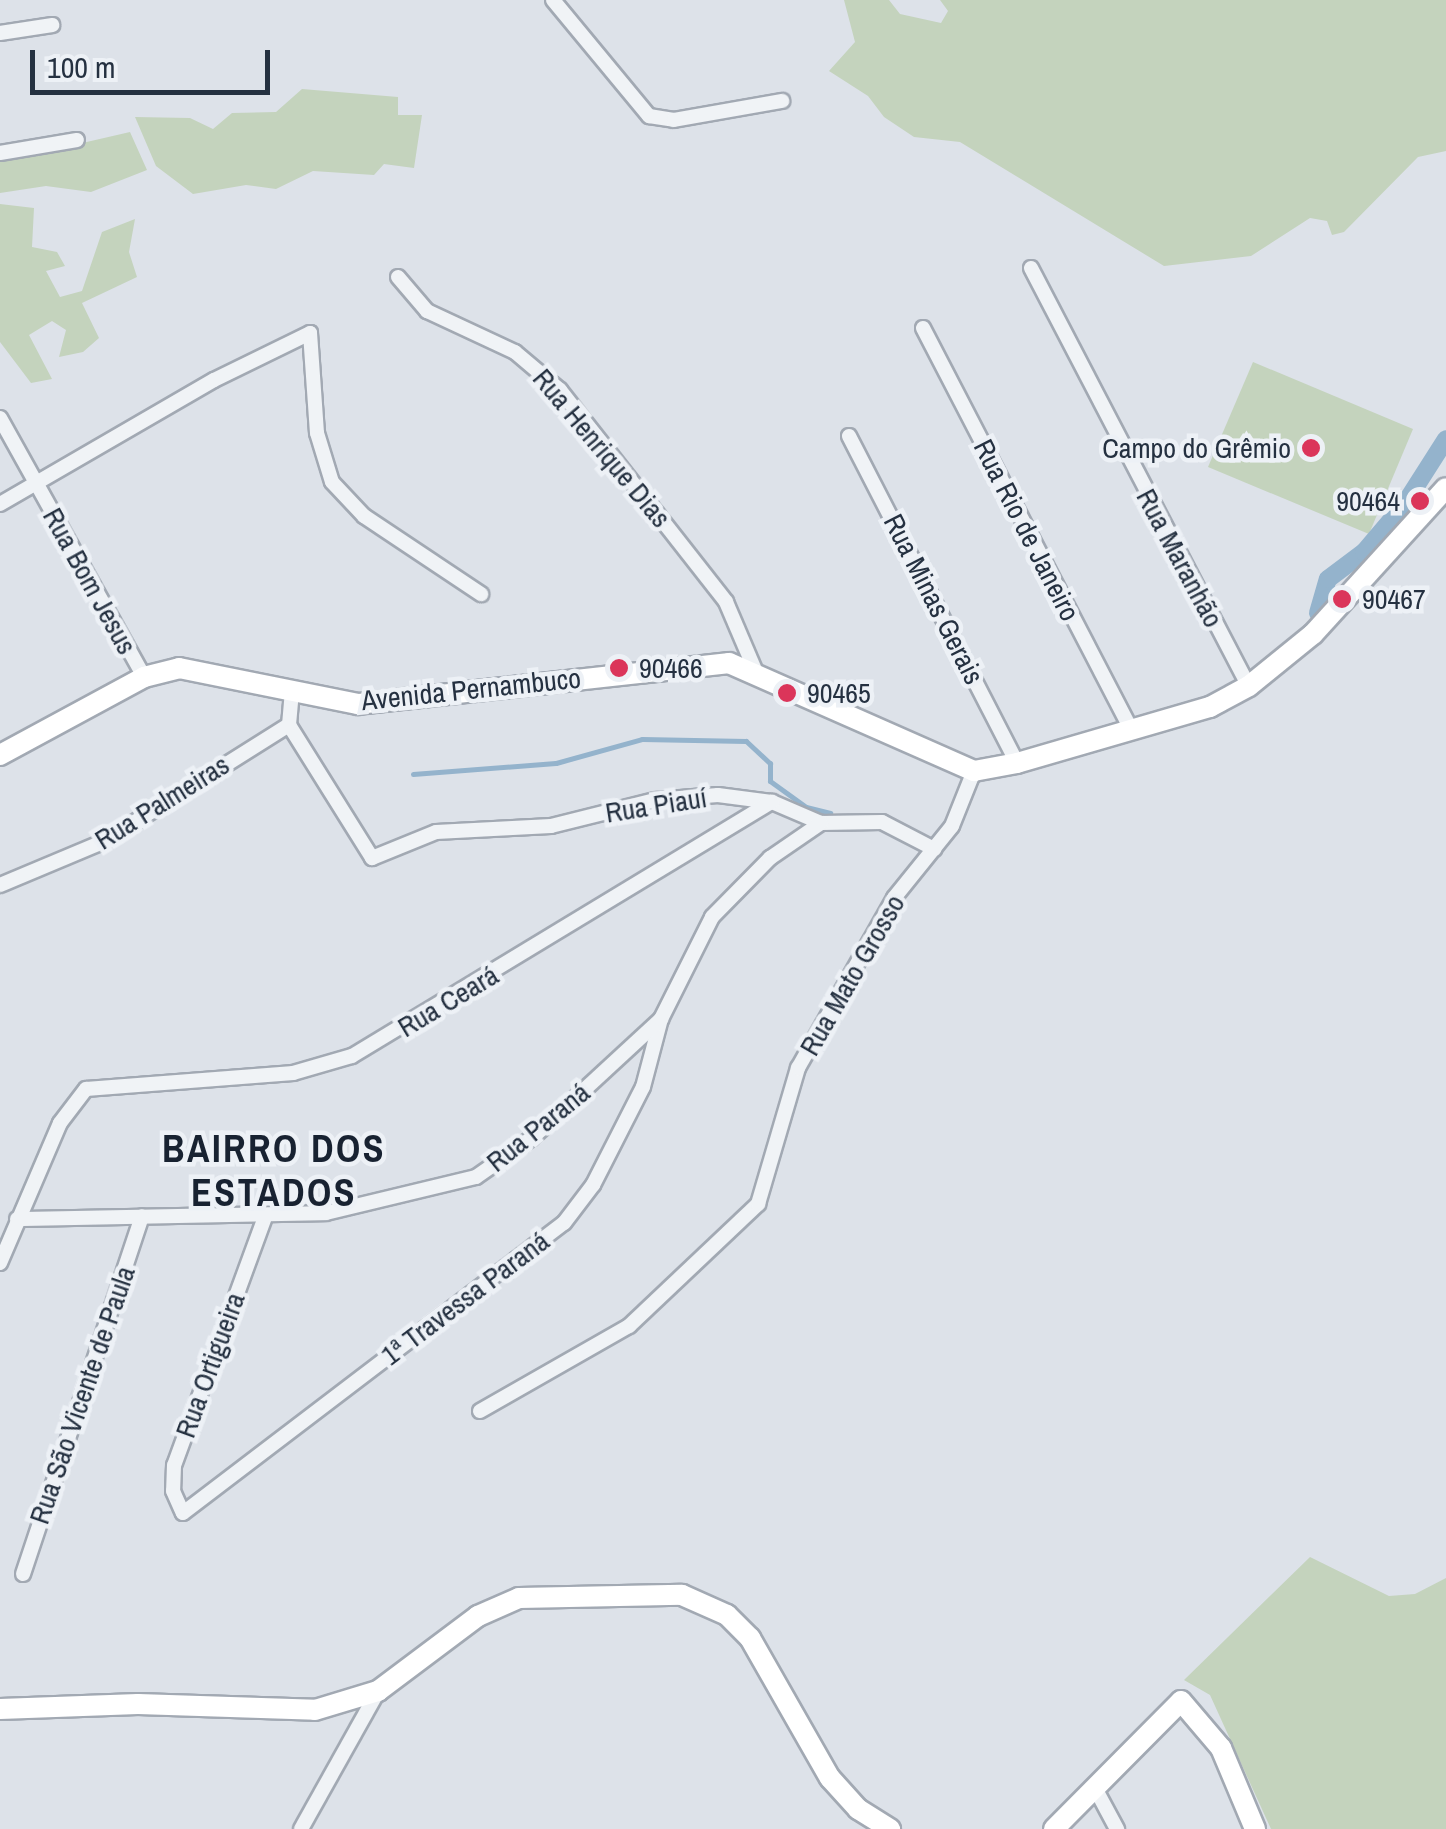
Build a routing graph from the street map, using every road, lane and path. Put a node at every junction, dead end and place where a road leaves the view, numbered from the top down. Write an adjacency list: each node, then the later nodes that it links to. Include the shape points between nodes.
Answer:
1 (552, 0): 4 (street, via 649,116 674,120)
2 (52, 25): 3 (street)
3 (0, 32)
4 (782, 102)
5 (77, 140): 6 (street)
6 (0, 153)
7 (1030, 268): 18 (street, Rua Maranhão)
8 (398, 276): 16 (street, Rua Henrique Dias, via 428,311 515,352 560,390 740,622)
9 (923, 328): 21 (street, Rua Rio de Janeiro)
10 (0, 418): 12 (street, Rua Bom Jesus)
11 (849, 436): 23 (street, Rua Minas Gerais)
12 (36, 486): 14 (street); 15 (street, via 214,380 310,333 317,433 332,482 364,516); 17 (street, Rua Bom Jesus)
13 (1445, 492): 18 (street, via 1313,634)
14 (0, 504)
15 (481, 594)
16 (755, 670): 19 (street, Avenida Pernambuco, via 700,663 386,704); 24 (street, Avenida Pernambuco)
17 (144, 676): 19 (street, Avenida Pernambuco, via 202,668); 22 (street, Avenida Pernambuco)
18 (1249, 686): 21 (street, via 1210,707)
19 (292, 691): 20 (street)
20 (290, 725): 25 (street, Rua Piauí, via 372,858 436,832 550,826 682,797); 28 (street, Rua Palmeiras, via 102,842)
21 (1132, 731): 23 (street)
22 (0, 755)
23 (1017, 763): 24 (street)
24 (974, 771): 27 (street, Rua Mato Grosso, via 952,826)
25 (772, 802): 26 (street, Rua Piauí); 32 (street, Rua Ceará, via 352,1056 293,1073 86,1089 69,1107)
26 (821, 823): 27 (street, Rua Piauí, via 882,822); 29 (street, Rua Paraná, via 770,858 712,917)
27 (934, 849): 34 (street, Rua Mato Grosso, via 879,922 806,1052 758,1204 629,1326)
28 (0, 886)
29 (661, 1019): 31 (street, Rua Paraná, via 532,1138 476,1176 326,1213); 35 (street, 1ª Travessa Paraná, via 643,1087 593,1185 564,1223)
30 (142, 1216): 31 (street, Rua Paraná); 32 (street, Rua Paraná); 36 (street, Rua São Vicente de Paula)
31 (264, 1218): 35 (street, Rua Ortigueira, via 174,1465 173,1490)
32 (17, 1219): 33 (street)
33 (0, 1263)
34 (480, 1411)
35 (183, 1512)
36 (23, 1574)
37 (378, 1691): 38 (street, via 290,1712 138,1704); 40 (street); 41 (street, via 464,1625 518,1598 682,1595 727,1616 750,1638 830,1778 858,1809)
38 (0, 1709)
39 (1096, 1788): 42 (street); 43 (street); 44 (street, via 1181,1701 1222,1748)
40 (301, 1829)
41 (890, 1829)
42 (1054, 1829)
43 (1117, 1829)
44 (1255, 1829)

